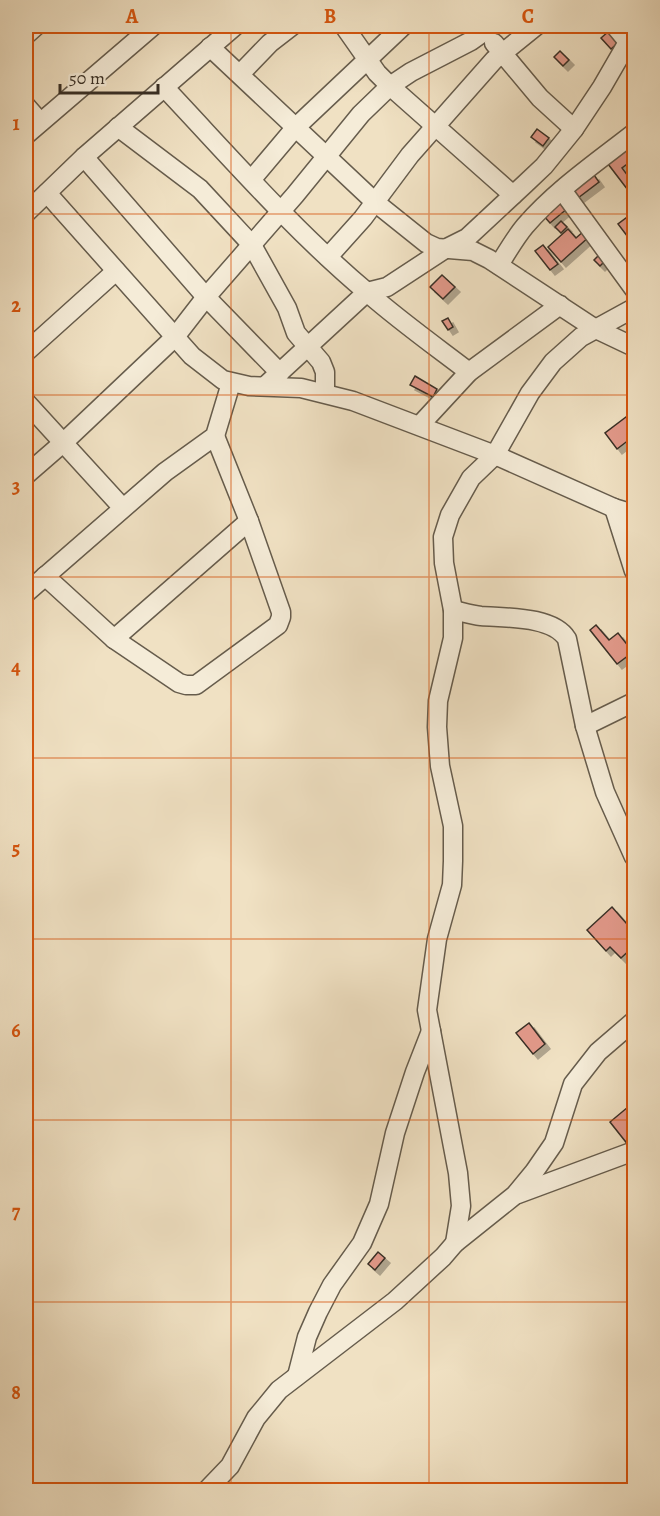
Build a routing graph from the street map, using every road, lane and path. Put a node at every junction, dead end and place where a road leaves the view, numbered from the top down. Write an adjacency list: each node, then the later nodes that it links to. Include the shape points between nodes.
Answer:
1 (36, 26): 10 (street)
2 (153, 26): 19 (street)
3 (235, 26): 12 (street)
4 (292, 26): 15 (street)
5 (344, 26): 14 (street)
6 (403, 26): 14 (street)
7 (536, 26): 13 (street)
8 (615, 26): 11 (street)
9 (489, 29): 13 (street); 16 (street)
10 (26, 35)
11 (631, 45): 23 (street)
12 (210, 47): 15 (street); 17 (street)
13 (501, 53): 21 (street); 23 (street, via 540,98)
14 (366, 58): 16 (street); 22 (street)
15 (240, 74): 22 (street)
16 (390, 86): 21 (street); 26 (street)
17 (164, 87): 20 (street); 28 (street)
18 (26, 106): 19 (street)
19 (40, 122): 25 (street)
20 (118, 127): 27 (street); 35 (street, via 200,189)
21 (436, 127): 31 (street); 32 (street, via 410,155)
22 (295, 128): 26 (street); 28 (street)
23 (574, 129): 31 (street, via 544,166)
24 (634, 133): 29 (street)
25 (26, 135)
26 (326, 156): 32 (street); 33 (street)
27 (84, 157): 30 (street); 42 (street)
28 (252, 179): 33 (street)
29 (562, 190): 38 (street, via 524,228); 40 (street)
30 (47, 194): 34 (street); 39 (street)
31 (513, 195): 36 (street, via 467,238)
32 (376, 203): 36 (street, via 426,243); 37 (street)
33 (281, 211): 35 (street); 37 (street)
34 (26, 213)
35 (252, 245): 42 (street); 47 (street, via 287,308 296,333)
36 (445, 249): 38 (street, via 473,251); 41 (street, via 387,288)
37 (328, 256): 41 (street)
38 (499, 265): 43 (street)
39 (116, 271): 46 (street); 49 (street)
40 (634, 289)
41 (367, 292): 47 (street); 50 (street)
42 (206, 297): 46 (street); 51 (street)
43 (560, 305): 45 (street); 50 (street)
44 (634, 308): 45 (street)
45 (594, 328): 48 (street); 59 (street, via 553,362 530,393)
46 (175, 337): 52 (street, via 212,373); 58 (street)
47 (307, 347): 51 (street); 54 (street, via 325,372)
48 (634, 347)
49 (26, 352)
50 (470, 372): 56 (street)
51 (280, 373): 53 (street)
52 (231, 383): 53 (street); 57 (street)
53 (266, 386): 54 (street)
54 (325, 393): 56 (street)
55 (26, 402): 58 (street)
56 (420, 425): 59 (street)
57 (216, 436): 61 (street); 64 (street)
58 (64, 442): 60 (street); 61 (street)
59 (495, 455): 62 (street); 68 (street, via 471,478 450,515 443,537)
60 (26, 475)
61 (122, 507): 66 (street)
62 (614, 508): 63 (street); 65 (street)
63 (634, 514)
64 (249, 521): 69 (street); 69 (street, via 281,612 278,625 191,686 179,683)
65 (634, 571)
66 (45, 576): 67 (street); 69 (street)
67 (26, 593)
68 (453, 610): 71 (street, via 533,621 563,632); 74 (street, via 453,638 438,701 437,727 440,766 453,826 452,885 429,987 427,1010)
69 (114, 639)
70 (634, 702): 71 (street)
71 (585, 726): 72 (street, via 606,792)
72 (634, 857)
73 (634, 1021): 76 (street, via 597,1052 573,1084 554,1143)
74 (431, 1031): 77 (street, via 458,1173 461,1206); 78 (street, via 395,1133 379,1204 362,1243 318,1312)
75 (634, 1151): 76 (street)
76 (515, 1195): 77 (street)
77 (455, 1243): 78 (street, via 395,1301)
78 (297, 1376): 79 (street, via 279,1390 256,1418)
79 (230, 1466): 80 (street); 81 (street)
80 (207, 1491)
81 (227, 1491)

